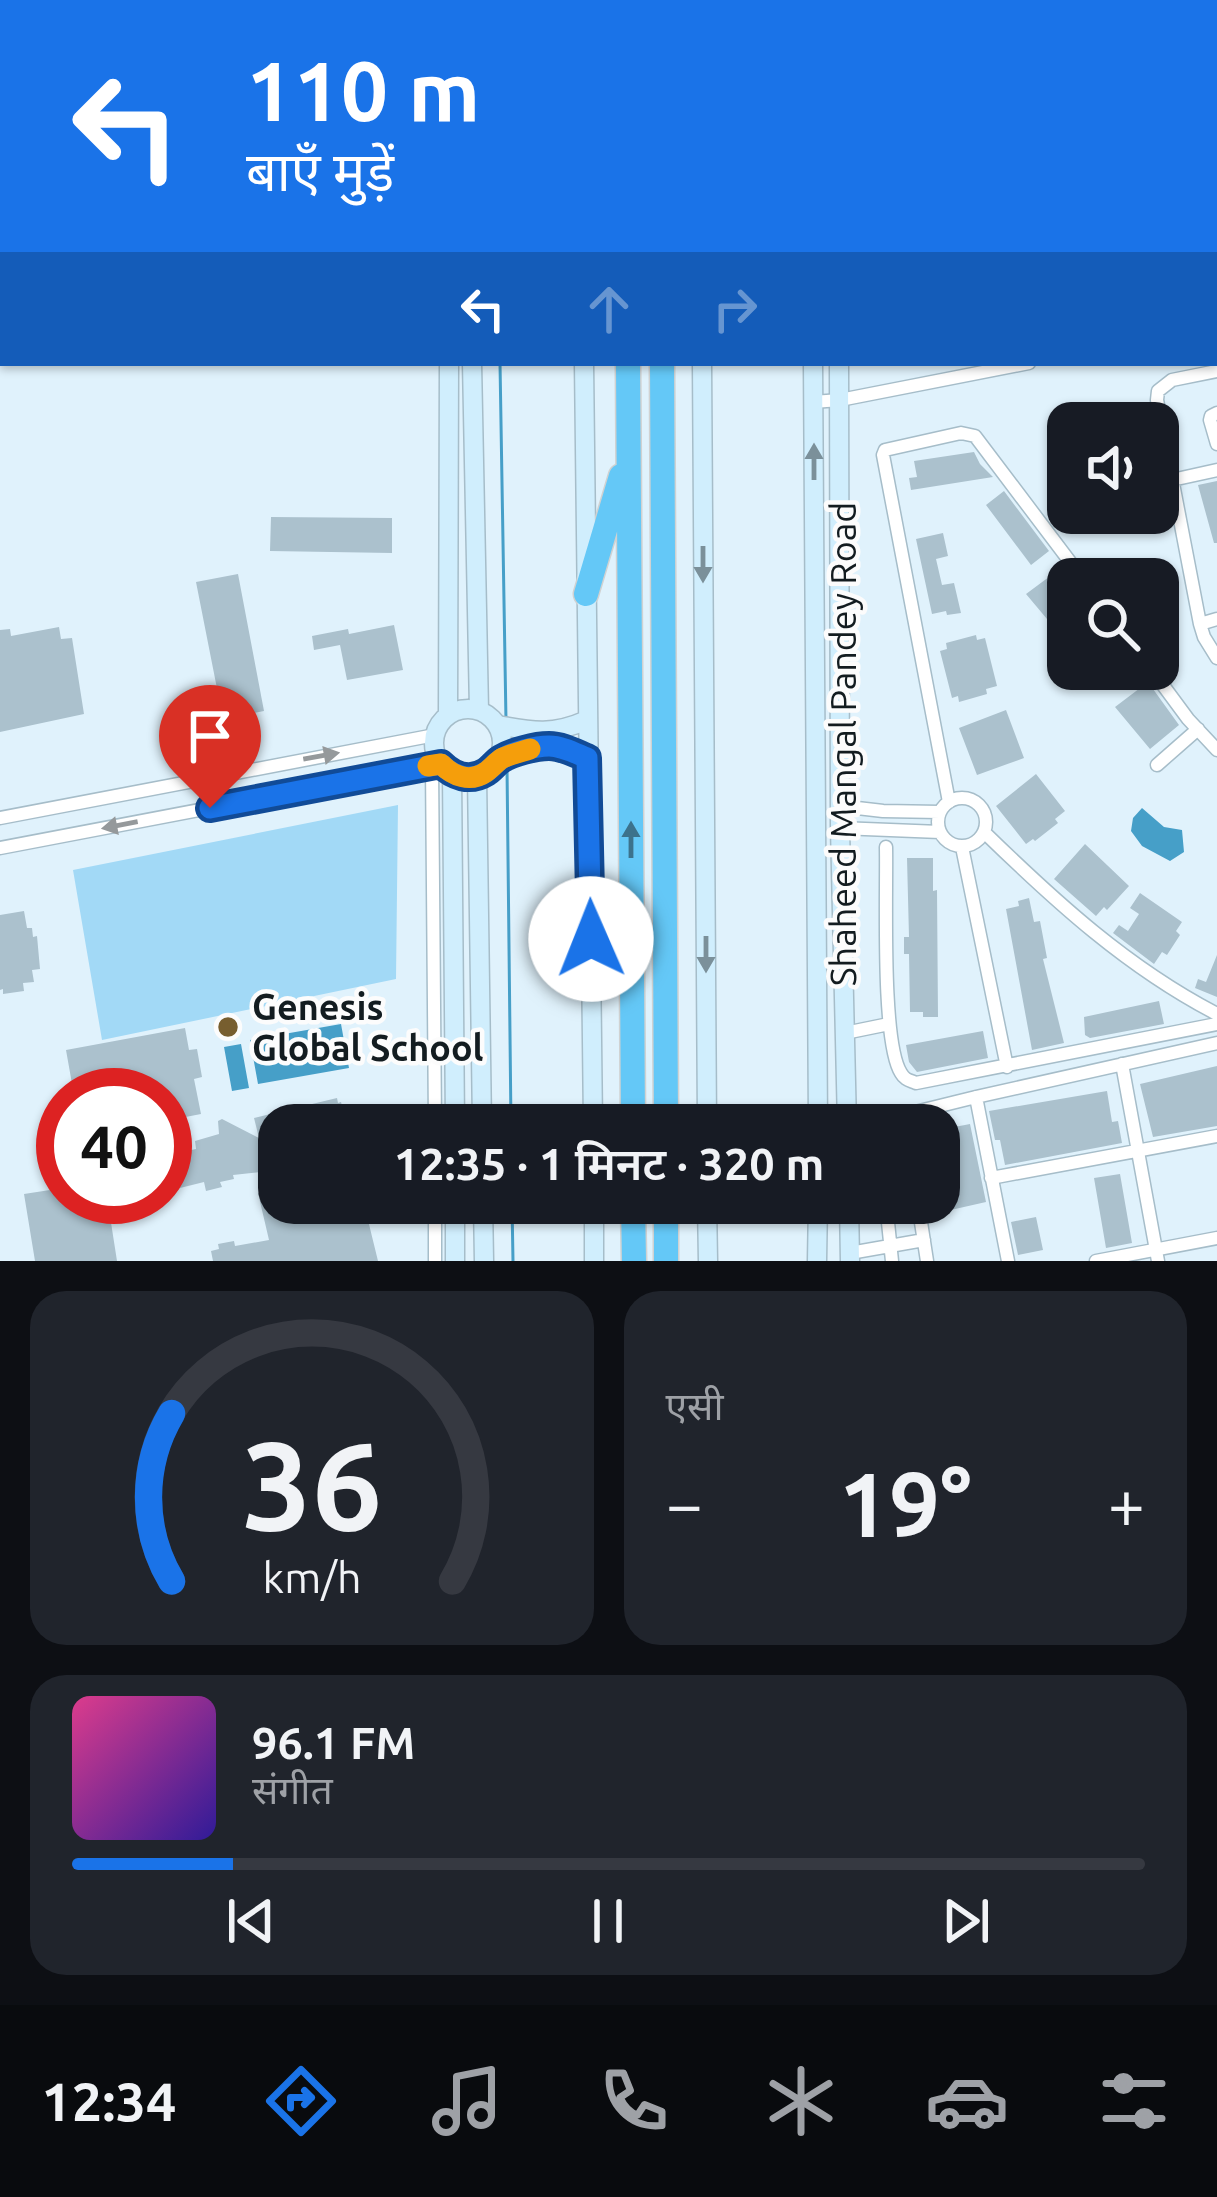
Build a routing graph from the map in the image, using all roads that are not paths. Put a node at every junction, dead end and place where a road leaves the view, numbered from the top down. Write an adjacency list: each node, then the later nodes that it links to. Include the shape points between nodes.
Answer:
1 (449, 366): 27 (street, via 440,455)
2 (472, 366): 26 (street)
3 (584, 366): 21 (street)
4 (628, 366): 16 (highway)
5 (662, 366): 64 (highway)
6 (702, 366): 65 (street, one-way to 65)
7 (813, 366): 12 (street)
8 (838, 366): 11 (street, Shaheed Mangal Pandey Road)
9 (1014, 366): 11 (street)
10 (1217, 370): 13 (street, via 1172,380)
11 (840, 400): 12 (street); 38 (street, Shaheed Mangal Pandey Road)
12 (813, 402): 66 (street, one-way to 12)
13 (1157, 402)
14 (1217, 413): 15 (street, via 1210,418)
15 (1217, 444)
16 (629, 447): 21 (highway); 50 (highway, one-way to 16)
17 (1217, 470): 18 (street)
18 (1179, 478)
19 (1179, 516): 23 (street)
20 (1067, 558): 39 (street, via 975,436 885,450)
21 (586, 595): 28 (street)
22 (1217, 619): 23 (street)
23 (1200, 624): 24 (street)
24 (1217, 658)
25 (1167, 690): 30 (street)
26 (479, 710): 27 (street); 29 (street)
27 (448, 715): 31 (street)
28 (587, 719): 29 (street, via 559,731); 33 (street)
29 (498, 725): 34 (street)
30 (1198, 729): 32 (street); 35 (street)
31 (434, 735): 36 (street); 41 (street, one-way to 31)
32 (1217, 750)
33 (587, 758): 34 (street, via 543,746); 49 (street)
34 (499, 760): 37 (street)
35 (1157, 765)
36 (442, 768): 37 (street); 48 (street, one-way to 48); 59 (street); 60 (street)
37 (477, 776): 61 (street)
38 (840, 806): 40 (street); 42 (street, Shaheed Mangal Pandey Road)
39 (945, 807): 40 (street); 44 (street); 45 (street, via 962,798 976,802)
40 (892, 811): 43 (street)
41 (0, 818)
42 (840, 828): 43 (street); 54 (street, Shaheed Mangal Pandey Road)
43 (893, 832): 44 (street)
44 (940, 832): 47 (street)
45 (985, 833): 47 (street); 51 (street, via 1095,934)
46 (886, 847): 52 (street)
47 (962, 847): 57 (street)
48 (0, 848)
49 (591, 892): 50 (highway); 62 (street)
50 (632, 997): 63 (highway)
51 (1217, 1014)
52 (889, 1024): 54 (street); 57 (street, via 899,1071 910,1081)
53 (1217, 1024): 57 (street)
54 (845, 1033): 67 (street, Shaheed Mangal Pandey Road)
55 (1217, 1043): 56 (street)
56 (1121, 1064): 58 (street); 70 (street)
57 (1006, 1067)
58 (976, 1097): 68 (street); 71 (street)
59 (435, 1104)
60 (453, 1104)
61 (482, 1104)
62 (593, 1104)
63 (633, 1104)
64 (666, 1104)
65 (707, 1104)
66 (818, 1104)
67 (847, 1104)
68 (954, 1104)
69 (1217, 1136): 70 (street)
70 (1138, 1151): 71 (street); 86 (street)
71 (991, 1178): 97 (street)
72 (435, 1224): 89 (street)
73 (455, 1224): 90 (street)
74 (484, 1224): 91 (street)
75 (594, 1224): 92 (street)
76 (633, 1224): 93 (highway)
77 (666, 1224): 94 (highway)
78 (707, 1224): 95 (street)
79 (818, 1224): 96 (street)
80 (849, 1224): 87 (street)
81 (888, 1224): 85 (street)
82 (921, 1224): 84 (street)
83 (1217, 1238): 86 (street)
84 (924, 1240): 85 (street); 88 (street)
85 (891, 1254): 87 (street)
86 (1157, 1256): 98 (street)
87 (850, 1257)
88 (924, 1260)
89 (435, 1261)
90 (455, 1261)
91 (484, 1261)
92 (594, 1261)
93 (634, 1261)
94 (666, 1261)
95 (708, 1261)
96 (817, 1261)
97 (1008, 1261)
98 (1096, 1261)

